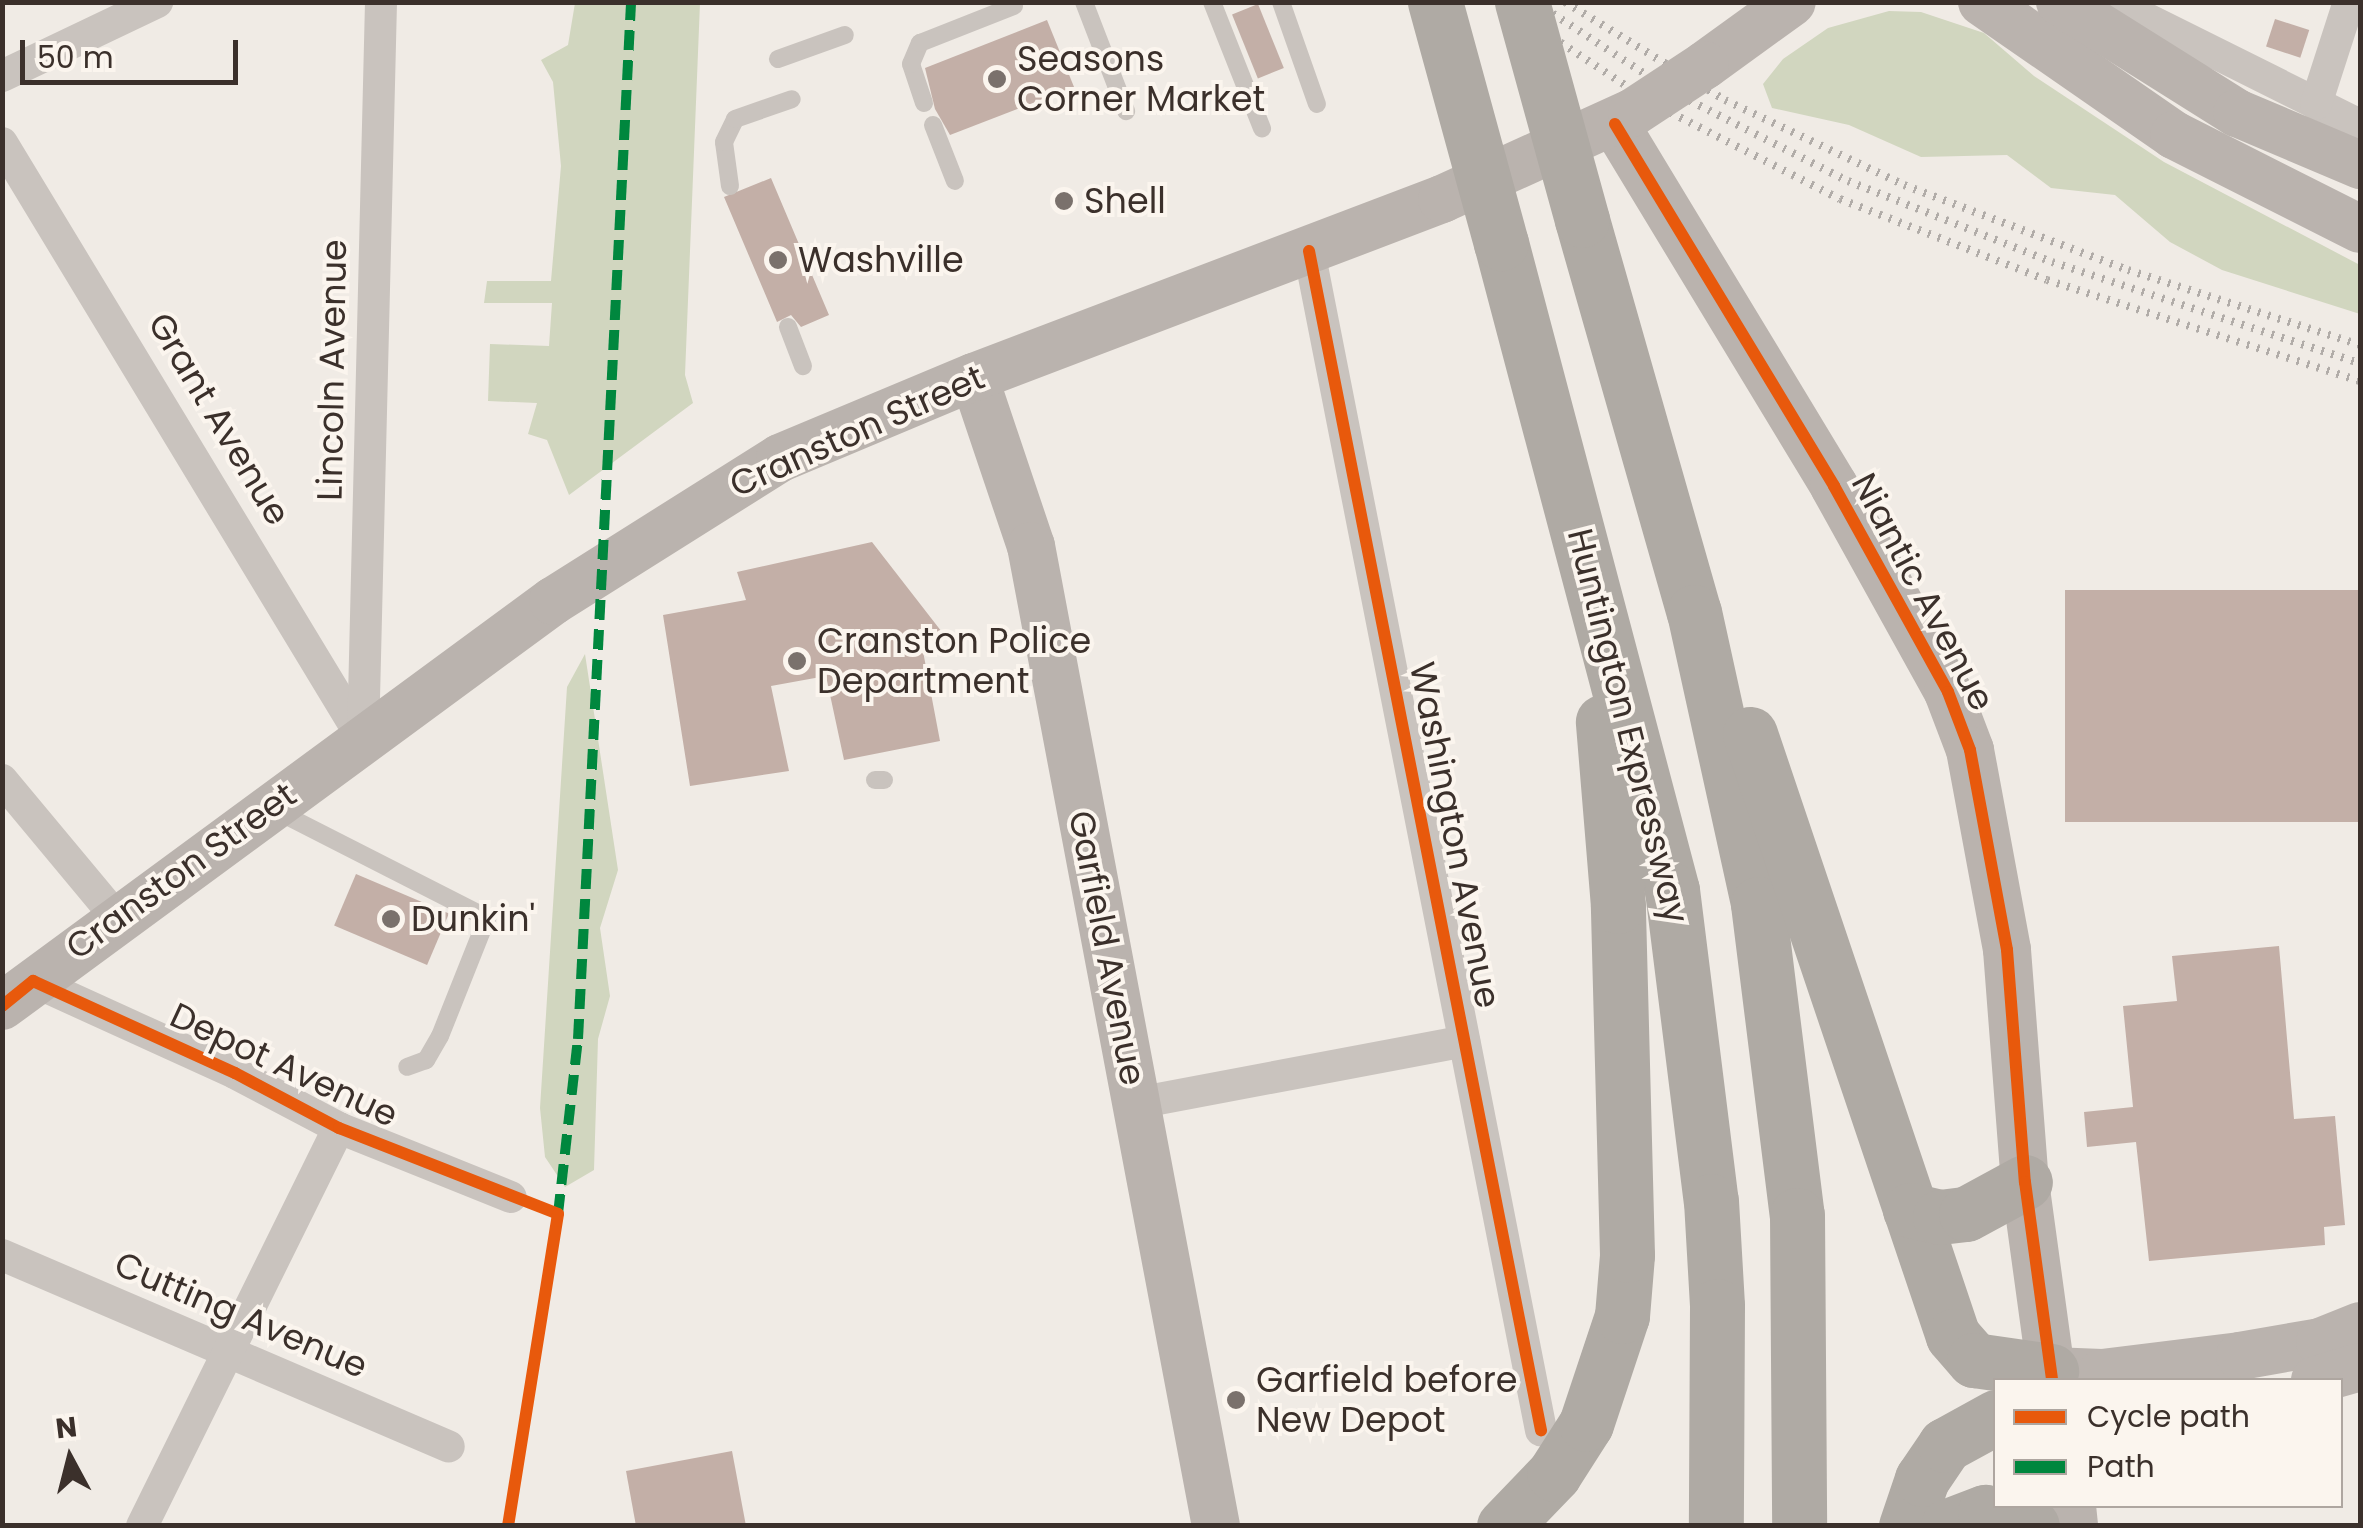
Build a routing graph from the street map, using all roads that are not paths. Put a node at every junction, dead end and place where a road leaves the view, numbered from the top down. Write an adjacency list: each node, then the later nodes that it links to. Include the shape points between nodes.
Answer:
1 (380, 2): 38 (street, Lincoln Avenue)
2 (1084, 2): 22 (lane)
3 (1212, 2): 26 (lane)
4 (1281, 2): 20 (lane)
5 (1435, 2): 36 (highway, Huntington Expressway, bridge)
6 (1522, 2): 37 (highway, bridge)
7 (1824, 2): 14 (street, Cranston Street)
8 (1982, 2): 31 (street, via 2174,134)
9 (2060, 2): 28 (street, via 2237,113)
10 (2114, 2): 21 (street)
11 (2349, 2): 21 (street)
12 (144, 4): 17 (street)
13 (1014, 6): 19 (lane, via 913,51 910,64)
14 (1772, 12): 23 (street, Cranston Street, bridge)
15 (845, 34): 16 (lane)
16 (778, 59)
17 (2, 76)
18 (792, 99): 30 (lane, via 735,119 724,142)
19 (924, 103)
20 (1317, 104)
21 (2316, 104): 25 (street)
22 (1126, 110)
23 (1624, 118): 32 (street, Cranston Street); 47 (street, Niantic Avenue, via 1922,642 1965,735 1984,806 2007,950)
24 (932, 125): 29 (lane)
25 (2360, 125)
26 (1262, 128)
27 (2, 143): 38 (street, Grant Avenue)
28 (2360, 166)
29 (955, 180)
30 (730, 186)
31 (2360, 229)
32 (1309, 251): 35 (street, Cranston Street); 43 (street, Washington Avenue)
33 (788, 327): 34 (lane)
34 (803, 366)
35 (974, 376): 38 (street, Cranston Street, via 718,491); 45 (street, Garfield Avenue, via 1031,546)
36 (1541, 385): 62 (highway, via 1611,780 1627,1255 1616,1344 1586,1424 1554,1474); 63 (highway, Huntington Expressway, via 1650,791 1688,993 1718,1306)
37 (1694, 612): 49 (highway, via 1768,772); 64 (highway, via 1751,867 1788,1111 1802,1321)
38 (363, 739): 40 (street, Cranston Street)
39 (2, 780): 41 (street)
40 (268, 806): 41 (street, Cranston Street); 44 (lane, via 487,918 440,1036 426,1060)
41 (116, 917): 42 (street, Cranston Street)
42 (18, 994): 46 (street, Depot Avenue, via 235,1073)
43 (1464, 1041): 45 (street); 58 (street, Washington Avenue)
44 (406, 1067)
45 (1137, 1103): 61 (street, Garfield Avenue)
46 (339, 1128): 48 (street, Depot Avenue); 52 (street)
47 (2025, 1182): 49 (highway, via 1966,1214); 55 (street, Niantic Avenue)
48 (511, 1197)
49 (1910, 1210): 55 (highway, via 1947,1324 1965,1355)
50 (2, 1254): 52 (street, Cutting Avenue)
51 (2360, 1326): 54 (street)
52 (226, 1352): 59 (street, Cutting Avenue); 60 (street)
53 (2360, 1367): 54 (street)
54 (2309, 1369): 55 (street); 56 (street)
55 (2052, 1376)
56 (2360, 1376)
57 (1993, 1418): 65 (highway, via 1944,1445 1922,1479)
58 (1541, 1430)
59 (449, 1447)
60 (142, 1526)
61 (1216, 1526)
62 (1504, 1526)
63 (1716, 1526)
64 (1800, 1526)
65 (1906, 1526)
66 (1948, 1526): 67 (highway, via 1985,1512)
67 (2032, 1526)

